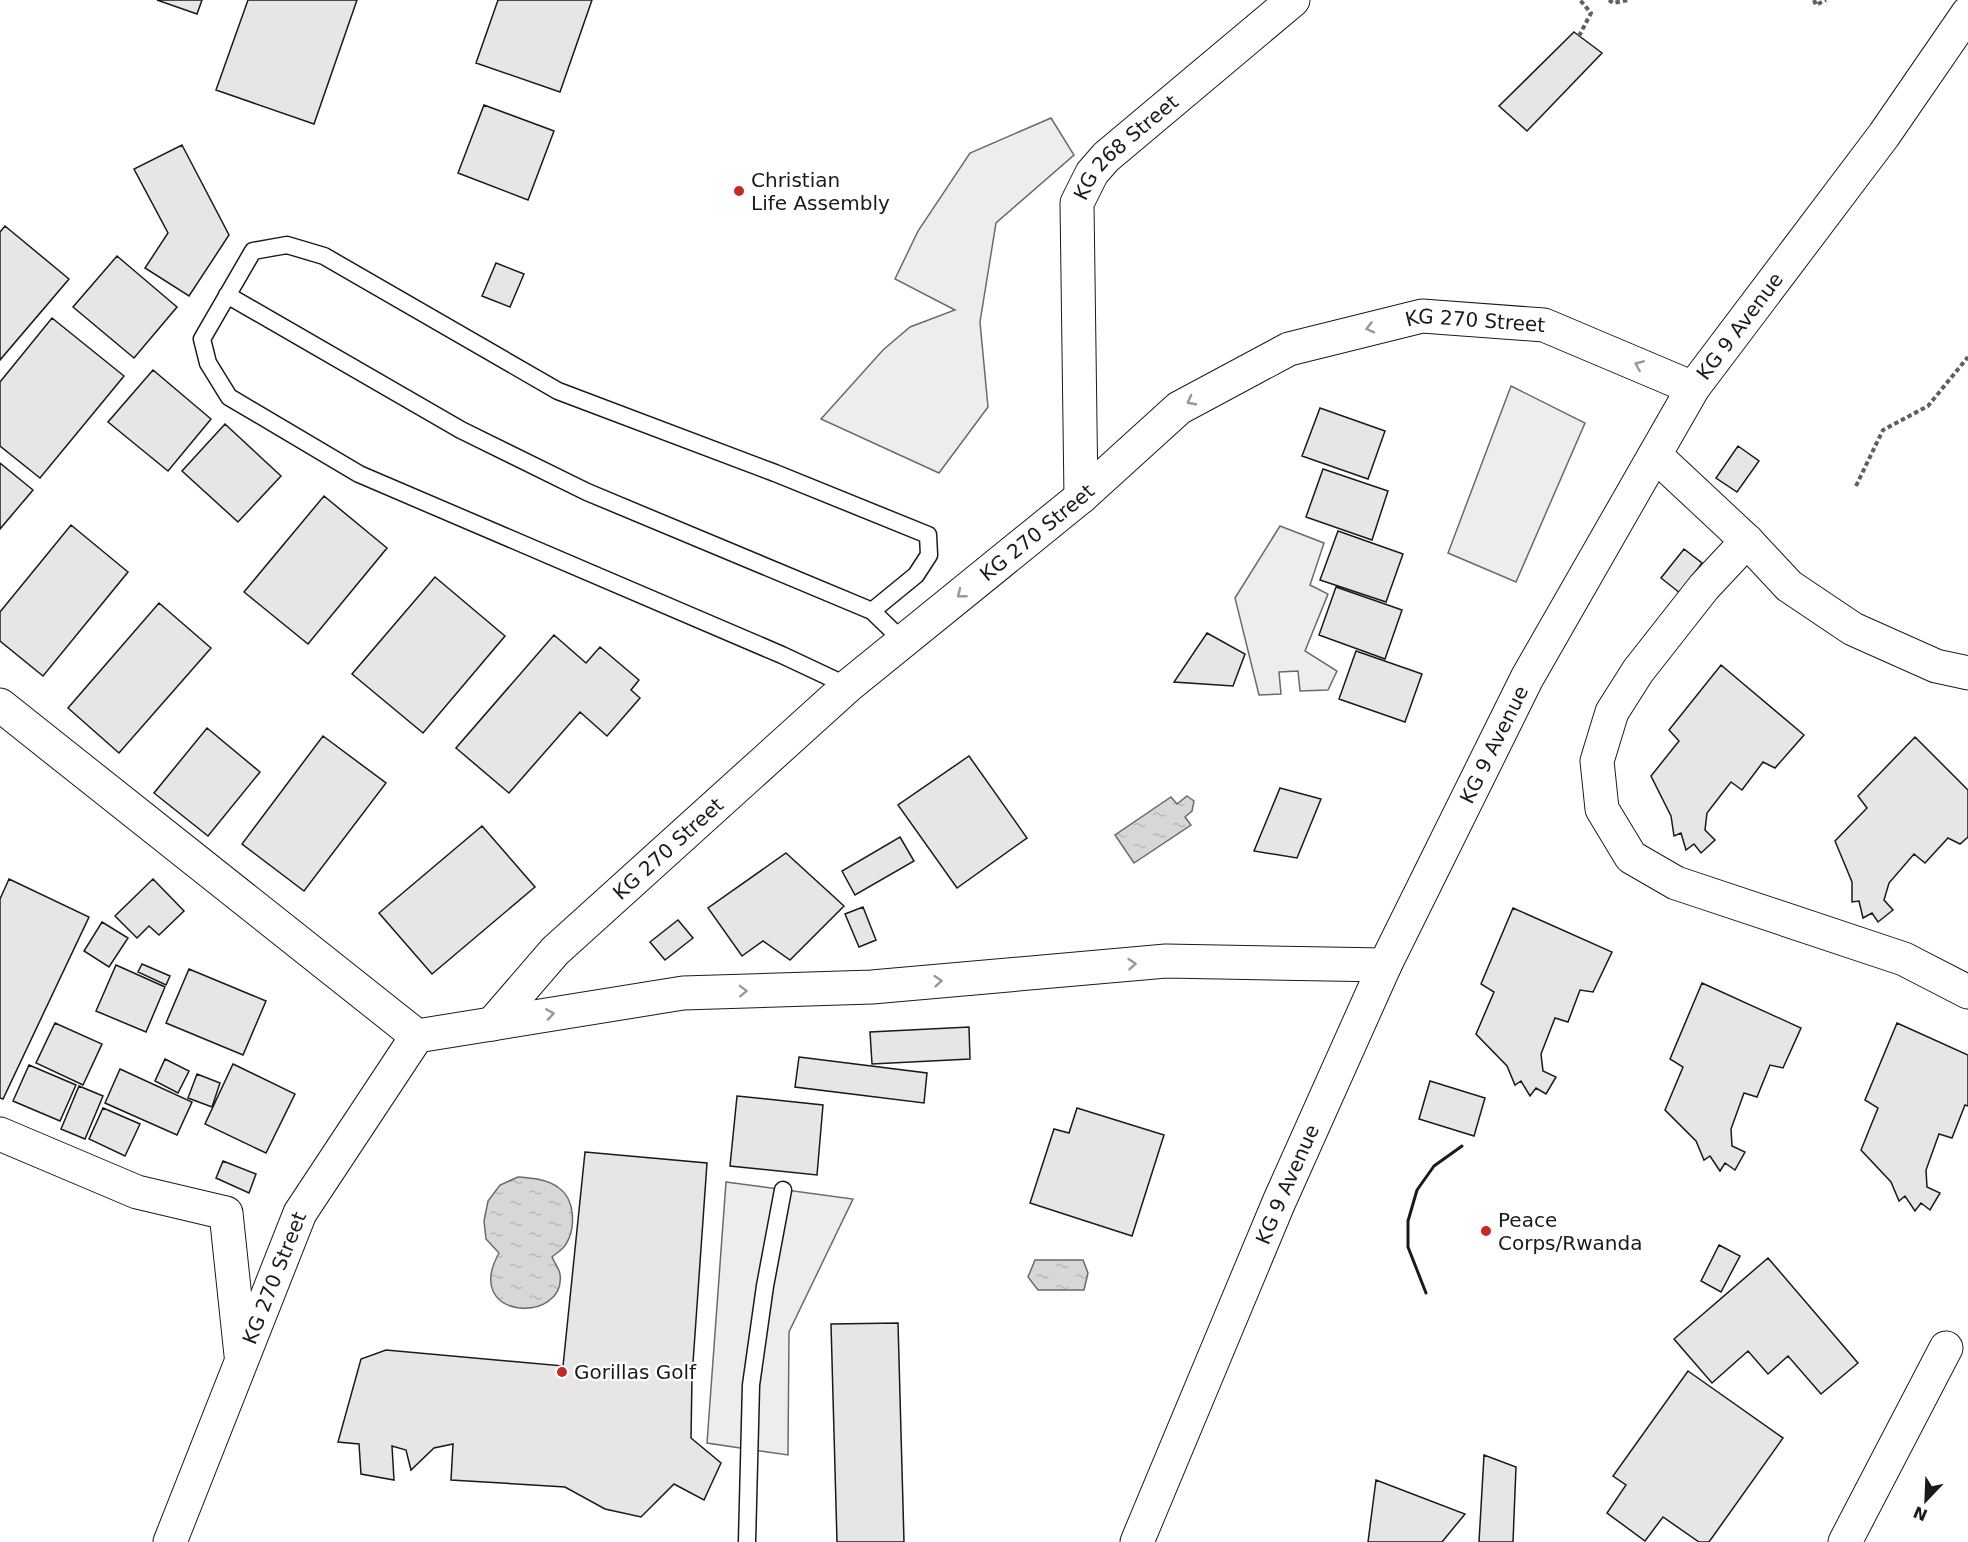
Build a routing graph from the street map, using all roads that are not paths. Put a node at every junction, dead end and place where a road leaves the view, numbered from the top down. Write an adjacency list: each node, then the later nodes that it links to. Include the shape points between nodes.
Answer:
1 (1293, 0): 6 (street, KG 268 Street, via 1106,157 1092,173 1077,203)
2 (1968, 13): 4 (street, KG 9 Avenue, via 1884,135)
3 (227, 295): 8 (lane, via 461,430 587,492); 8 (lane, via 253,251 286,245 324,256 558,391 928,536 929,555 916,576); 11 (lane, via 202,339 208,363 229,397 359,474)
4 (1693, 388): 5 (street, KG 9 Avenue); 6 (street, KG 270 Street, one-way to 6, via 1544,325 1422,316 1289,349 1179,408)
5 (1655, 455): 7 (street); 13 (street, KG 9 Avenue, via 1527,678)
6 (1081, 497): 9 (street, KG 270 Street, one-way to 9)
7 (1747, 541): 10 (street, via 1790,586 1853,629 1936,666); 14 (street, via 1704,587 1638,671 1612,712 1597,761 1602,809 1631,857 1676,883 1904,959)
8 (872, 611): 9 (lane)
9 (903, 641): 11 (street, KG 270 Street)
10 (1968, 673)
11 (848, 686): 15 (street, KG 270 Street, via 555,951)
12 (0, 705): 16 (street)
13 (1385, 965): 15 (street, one-way to 13, via 683,993 872,987 1166,961); 23 (street, KG 9 Avenue, via 1279,1202)
14 (1968, 992)
15 (492, 1024): 16 (street)
16 (417, 1036): 20 (street, KG 270 Street, via 300,1213)
17 (0, 1134): 20 (street, via 137,1192 226,1213)
18 (783, 1190): 22 (lane, via 751,1385)
19 (1946, 1348): 24 (street)
20 (241, 1361): 21 (street, KG 270 Street)
21 (170, 1542)
22 (747, 1542)
23 (1137, 1542)
24 (1845, 1542)

